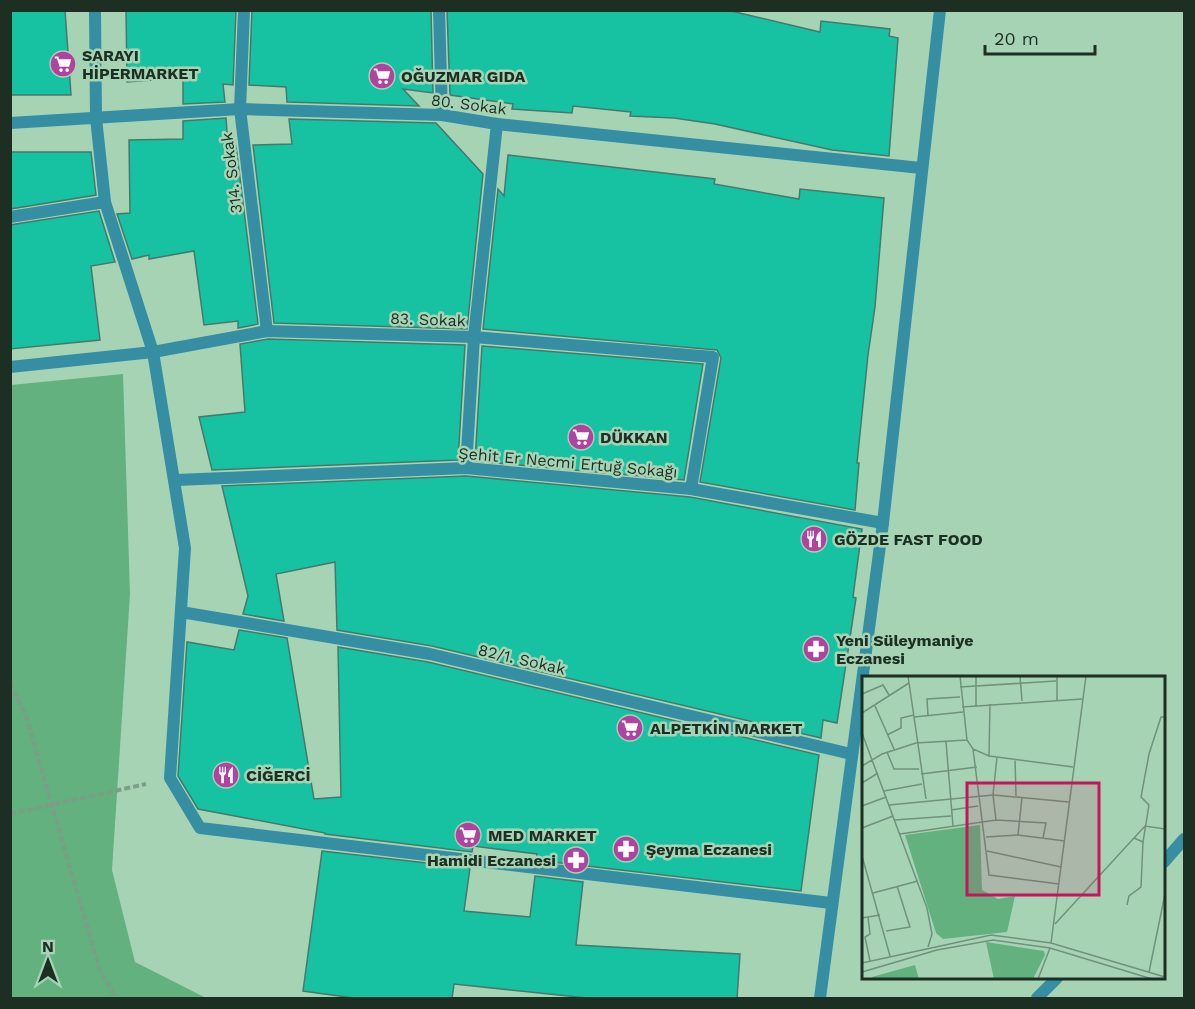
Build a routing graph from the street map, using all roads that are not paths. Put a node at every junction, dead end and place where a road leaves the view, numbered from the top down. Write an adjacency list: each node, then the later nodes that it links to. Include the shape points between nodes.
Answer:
1 (95, 10): 7 (street)
2 (244, 10): 5 (street, 314. Sokak)
3 (439, 10): 6 (street)
4 (940, 10): 10 (street)
5 (240, 109): 6 (street, 80. Sokak); 7 (street, 80. Sokak); 13 (street, 314. Sokak)
6 (442, 115): 9 (street, 80. Sokak)
7 (96, 118): 8 (street, 80. Sokak); 11 (street)
8 (10, 123)
9 (497, 124): 10 (street, 80. Sokak); 14 (street)
10 (921, 168): 20 (street)
11 (105, 202): 12 (street); 15 (street)
12 (10, 217)
13 (267, 331): 14 (street, 83. Sokak); 15 (street, 83. Sokak)
14 (474, 337): 17 (street); 19 (street, 83. Sokak, via 713,357)
15 (153, 352): 16 (street, 83. Sokak); 18 (street)
16 (10, 367)
17 (466, 468): 18 (street, Şehit Er Necmi Ertuğ Sokağı); 19 (street, Şehit Er Necmi Ertuğ Sokağı)
18 (176, 480): 21 (street, via 185,548)
19 (691, 489): 20 (street, Şehit Er Necmi Ertuğ Sokağı)
20 (883, 523): 22 (street)
21 (181, 612): 22 (street, 82/1. Sokak, via 430,654); 25 (street, via 171,778 200,828)
22 (851, 754): 25 (street)
23 (1185, 839): 24 (street)
24 (1165, 861)
25 (831, 903): 27 (street)
26 (1056, 979): 28 (street)
27 (820, 999)
28 (1037, 999)

